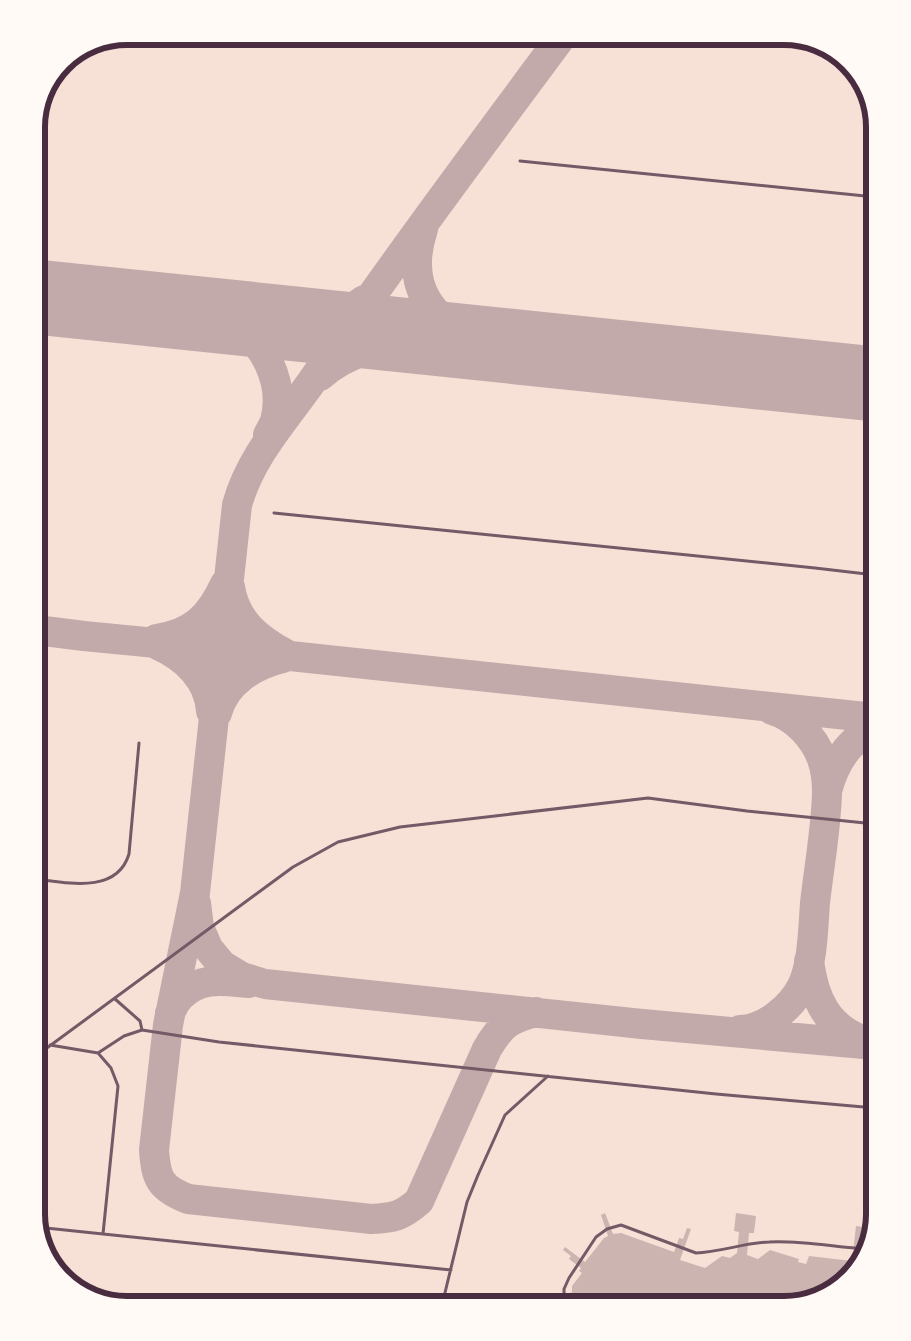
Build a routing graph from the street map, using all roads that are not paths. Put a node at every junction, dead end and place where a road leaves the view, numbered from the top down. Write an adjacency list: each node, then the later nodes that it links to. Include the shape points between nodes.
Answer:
1 (520, 161): 2 (lane)
2 (866, 196)
3 (274, 513): 4 (lane)
4 (866, 574)
5 (139, 743): 7 (lane, via 126,864 99,882)
6 (866, 823): 8 (lane, via 648,798 400,827 338,842 293,867)
7 (45, 881)
8 (115, 999): 9 (lane, via 140,1021); 10 (lane)
9 (142, 1030): 12 (lane, via 124,1036); 13 (lane, via 219,1042)
10 (50, 1045): 11 (lane); 12 (lane)
11 (45, 1049)
12 (98, 1053): 16 (lane, via 111,1068 118,1086)
13 (548, 1076): 14 (lane); 18 (lane, via 505,1115 467,1202)
14 (866, 1107)
15 (47, 1228): 16 (lane)
16 (103, 1234): 18 (lane)
17 (858, 1249): 20 (lane, via 769,1242 696,1253 621,1226 596,1237 568,1278)
18 (451, 1270): 19 (lane)
19 (444, 1296)
20 (564, 1296)

